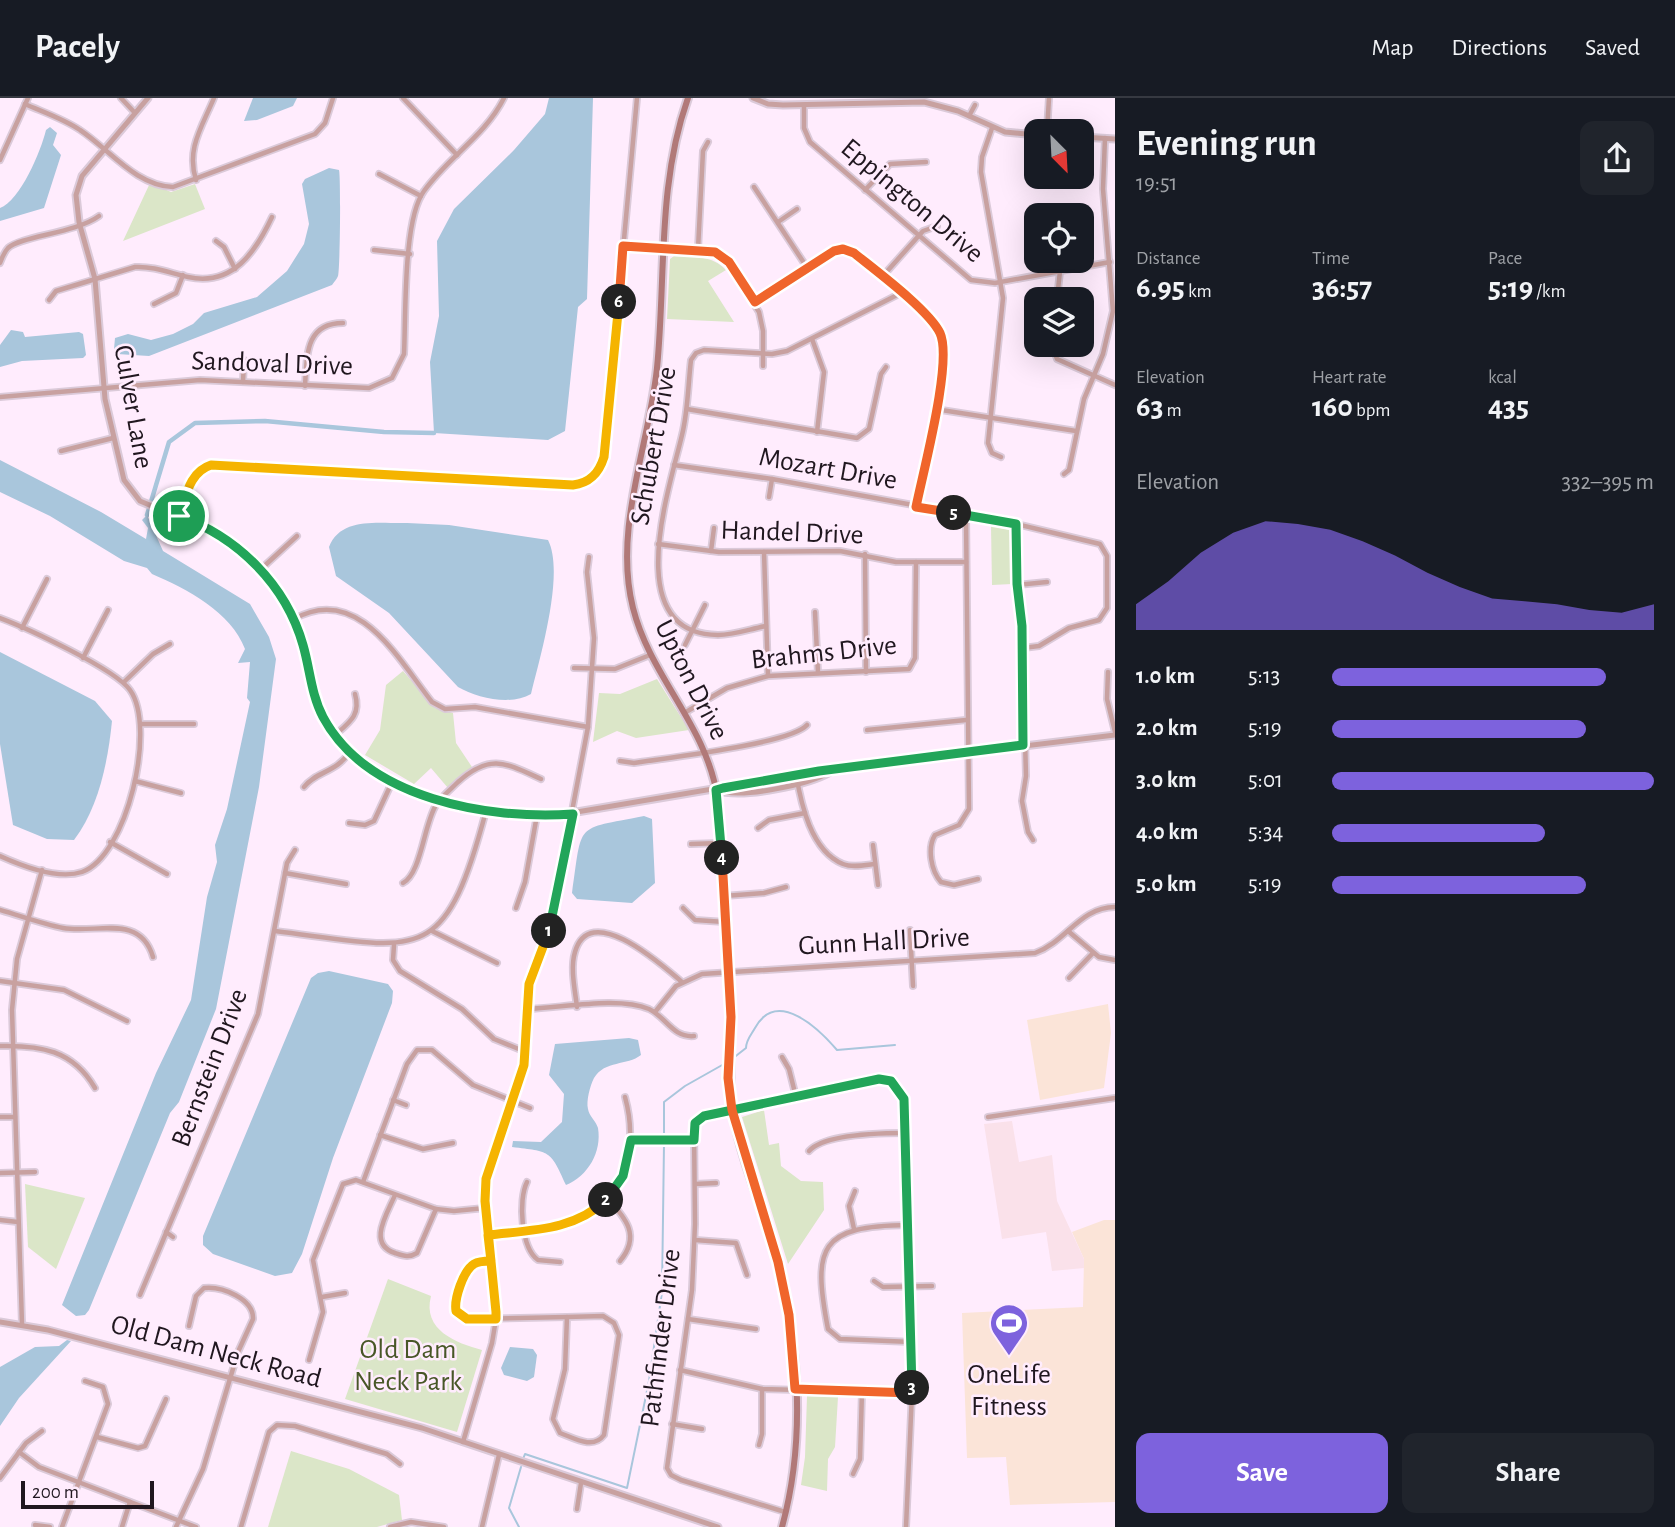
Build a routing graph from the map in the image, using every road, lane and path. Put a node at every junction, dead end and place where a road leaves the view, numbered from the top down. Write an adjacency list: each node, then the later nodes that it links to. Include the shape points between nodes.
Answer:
1 (121, 98): 14 (street)
2 (148, 98): 14 (street, Culver Lane)
3 (214, 98): 28 (street, via 192,151)
4 (333, 98): 28 (street, via 325,122 315,134)
5 (402, 98): 24 (street)
6 (504, 98): 24 (street, Sandoval Drive, via 490,121)
7 (637, 98): 40 (street)
8 (688, 98): 41 (main road, Upton Drive, via 671,159)
9 (753, 98): 12 (street, via 768,104)
10 (1049, 98): 16 (street)
11 (26, 101): 23 (street, via 75,127); 25 (street)
12 (804, 105): 15 (street, via 924,102); 30 (street, Eppington Drive, via 804,128 810,142)
13 (975, 105): 15 (street)
14 (135, 113): 23 (street, Culver Lane)
15 (969, 117): 17 (street)
16 (1048, 119)
17 (992, 128): 18 (street); 54 (street, via 981,172)
18 (1024, 133)
19 (1094, 138): 20 (street)
20 (1105, 138): 21 (street); 45 (street, via 1103,189)
21 (1115, 139)
22 (708, 142): 42 (street, via 703,150)
23 (103, 150): 28 (street, via 162,186); 37 (street, Culver Lane, via 77,188)
24 (457, 155): 31 (street, Sandoval Drive)
25 (0, 160)
26 (926, 162): 30 (street, via 890,164)
27 (379, 174): 31 (street)
28 (196, 180)
29 (754, 187): 35 (street)
30 (865, 190): 38 (street, Eppington Drive)
31 (421, 196): 44 (street, Sandoval Drive, via 413,219)
32 (797, 209): 35 (street)
33 (99, 216): 37 (street)
34 (272, 217): 49 (street, via 255,250)
35 (778, 222): 48 (street)
36 (937, 226): 38 (street)
37 (80, 227): 46 (street, via 14,244); 53 (street, Culver Lane)
38 (919, 237): 52 (street); 54 (street, Eppington Drive, via 971,280)
39 (216, 241): 49 (street)
40 (623, 246): 41 (street); 86 (street, via 604,457 588,481 573,485 211,465 193,478)
41 (663, 248): 42 (street); 112 (main road, Upton Drive, via 656,374 628,544 631,597)
42 (698, 249): 57 (street, via 725,258)
43 (374, 250): 44 (street)
44 (410, 254): 69 (street, Sandoval Drive, via 404,354 395,374 369,388)
45 (1110, 262): 47 (street, Eppington Drive); 66 (street, via 1113,311)
46 (0, 263)
47 (1094, 265)
48 (807, 268): 52 (street, via 843,249); 57 (street)
49 (235, 269): 51 (street, via 210,278)
50 (1049, 273): 54 (street, Eppington Drive)
51 (183, 275): 53 (street, via 143,267); 58 (street, via 177,293)
52 (883, 277): 55 (street)
53 (95, 279): 56 (street, via 56,291); 70 (street, Culver Lane)
54 (1002, 282): 74 (street)
55 (901, 293): 60 (street, Schubert Drive); 73 (street, via 931,320 942,339 944,366)
56 (49, 300)
57 (755, 302): 61 (street)
58 (154, 304)
59 (343, 323): 69 (street, via 325,326 310,340)
60 (812, 339): 61 (street, Schubert Drive, via 787,351); 76 (street, via 824,372)
61 (763, 354): 64 (street); 72 (street, Schubert Drive, via 696,353 691,360)
62 (1057, 357): 66 (street)
63 (244, 359): 67 (street)
64 (763, 366)
65 (886, 367): 76 (street, via 864,435 853,438)
66 (1094, 376): 68 (street); 75 (street)
67 (243, 382): 69 (street, Sandoval Drive); 70 (street, Sandoval Drive, via 200,380)
68 (1115, 385)
69 (305, 386)
70 (103, 388): 71 (street, Sandoval Drive); 77 (street, Culver Lane)
71 (0, 397)
72 (687, 409): 76 (street); 80 (street, Schubert Drive)
73 (935, 409): 74 (street); 84 (street)
74 (990, 417): 75 (street); 79 (street, via 989,449)
75 (1076, 431): 81 (street, via 1069,470)
76 (817, 432)
77 (113, 438): 78 (street); 86 (street, Culver Lane, via 131,492 149,506)
78 (61, 450)
79 (1001, 457)
80 (674, 465): 82 (street, Mozart Drive); 90 (street, Schubert Drive)
81 (1064, 474)
82 (772, 480): 83 (street); 84 (street, Mozart Drive)
83 (769, 497)
84 (916, 507): 85 (street, Mozart Drive)
85 (966, 515): 87 (street, Mozart Drive); 96 (street)
86 (179, 516): 97 (street, Culver Lane, via 226,539)
87 (1016, 524): 100 (street); 111 (street, Mozart Drive, via 1097,542 1107,556 1104,615 1069,628 1044,644)
88 (713, 528): 91 (street)
89 (297, 536): 97 (street)
90 (658, 544): 91 (street, Handel Drive); 108 (street, Schubert Drive, via 664,600 678,619)
91 (711, 551): 92 (street, Handel Drive)
92 (764, 552): 93 (street, Handel Drive); 106 (street)
93 (865, 554): 95 (street, Handel Drive); 116 (street)
94 (589, 557): 115 (street)
95 (916, 562): 96 (street, Handel Drive); 116 (street, Brahms Drive, via 914,662 905,671)
96 (966, 562): 123 (street)
97 (261, 569): 105 (street, Culver Lane)
98 (47, 579): 107 (street)
99 (1047, 582): 100 (street)
100 (1017, 584): 111 (street)
101 (705, 605): 108 (street)
102 (108, 610): 113 (street)
103 (815, 612): 118 (street)
104 (0, 618): 107 (street)
105 (294, 619): 127 (street, via 330,608 360,618 440,708 475,707); 130 (street, Culver Lane, via 315,696)
106 (766, 626): 108 (street, via 722,635); 119 (street)
107 (22, 628): 113 (street)
108 (693, 629): 110 (street)
109 (170, 644): 120 (street, via 153,653)
110 (685, 645)
111 (1023, 648): 131 (street)
112 (650, 655): 115 (street, via 622,667); 122 (main road, Upton Drive)
113 (83, 659): 120 (street)
114 (574, 668): 115 (street)
115 (593, 668): 127 (street)
116 (866, 672): 118 (street, Brahms Drive)
117 (1108, 672): 129 (street, via 1107,699)
118 (818, 673): 119 (street, Brahms Drive)
119 (768, 676): 122 (street, Brahms Drive, via 727,688)
120 (124, 682): 124 (street, via 135,699)
121 (355, 694): 130 (street, via 354,719)
122 (686, 712): 133 (main road, Upton Drive)
123 (966, 720): 128 (street); 134 (street)
124 (141, 724): 125 (street); 140 (street)
125 (194, 724)
126 (807, 725): 133 (street, via 790,736)
127 (588, 727): 148 (street)
128 (867, 730)
129 (1115, 733): 131 (street, Culver Lane)
130 (335, 735): 132 (street, Culver Lane)
131 (1023, 745): 134 (street, Culver Lane); 152 (street, via 1023,806)
132 (350, 751): 139 (street, Culver Lane); 142 (street, via 340,764)
133 (706, 752): 135 (street); 143 (main road, Upton Drive)
134 (967, 752): 136 (street, Culver Lane); 163 (street, via 968,813 959,825 935,835 931,850 934,872 941,882 954,886)
135 (620, 761)
136 (832, 771): 137 (street, Culver Lane); 141 (street, Culver Lane)
137 (796, 774): 141 (street); 143 (street, Culver Lane)
138 (541, 779): 145 (street, via 504,763 486,763)
139 (393, 780): 145 (street, Culver Lane); 150 (street, via 374,821)
140 (135, 781): 144 (street); 153 (street)
141 (798, 783): 143 (street, Culver Lane, via 731,793); 147 (street)
142 (304, 787)
143 (716, 790): 148 (street, Culver Lane); 154 (main road, Upton Drive)
144 (181, 793)
145 (440, 801): 146 (street, Culver Lane); 164 (street, via 410,878)
146 (486, 811): 149 (street, Culver Lane); 177 (street, via 462,889 448,915)
147 (804, 813): 151 (street, via 769,820); 159 (street, via 837,860 852,866)
148 (573, 814): 149 (street, Culver Lane); 192 (street, via 550,927 529,984)
149 (537, 815): 170 (street)
150 (349, 823)
151 (758, 828)
152 (1033, 841)
153 (110, 842): 160 (street, via 98,861 82,872); 162 (street)
154 (721, 843): 155 (street); 168 (main road, Upton Drive)
155 (691, 844)
156 (873, 845): 159 (street)
157 (295, 850): 161 (street, Bernstein Drive)
158 (0, 856): 160 (street)
159 (875, 864): 166 (street)
160 (42, 870): 173 (street)
161 (285, 873): 165 (street); 176 (street, Bernstein Drive)
162 (167, 874)
163 (978, 879)
164 (403, 883)
165 (346, 884)
166 (878, 885)
167 (786, 887): 168 (street)
168 (724, 896): 174 (main road, Upton Drive)
169 (1115, 907): 178 (street, Gunn Hall Drive, via 1090,912)
170 (516, 908)
171 (684, 908): 174 (street, via 695,920)
172 (0, 910): 173 (street)
173 (27, 918): 181 (street, via 72,929 126,929 145,940); 188 (street)
174 (725, 922): 185 (main road, Upton Drive)
175 (910, 930): 183 (street)
176 (275, 931): 179 (street); 235 (street, Bernstein Drive, via 258,1014)
177 (432, 931): 179 (street); 184 (street)
178 (1068, 931): 180 (street); 183 (street, Gunn Hall Drive, via 1049,947 1028,955)
179 (394, 945): 198 (street, via 393,960 400,971 461,1009 494,1039)
180 (1093, 953): 182 (street); 186 (street)
181 (153, 957)
182 (1115, 960)
183 (912, 961): 185 (street, Gunn Hall Drive); 190 (street)
184 (497, 963)
185 (728, 972): 189 (street, Gunn Hall Drive, via 702,974); 208 (main road, Upton Drive)
186 (1069, 978)
187 (0, 981): 188 (street)
188 (14, 982): 194 (street, via 64,990); 197 (street)
189 (682, 982): 191 (street, via 629,942 594,933 581,940 574,953); 193 (street)
190 (913, 986)
191 (576, 1007): 192 (street); 193 (street, via 635,1005)
192 (528, 1009): 198 (street)
193 (655, 1012): 195 (street, via 676,1033)
194 (127, 1021)
195 (694, 1036)
196 (0, 1046): 197 (street)
197 (12, 1046): 200 (street, via 55,1051 79,1066); 209 (street)
198 (526, 1052): 205 (street)
199 (782, 1057): 202 (street)
200 (95, 1087)
201 (625, 1097): 214 (street)
202 (796, 1097): 208 (street); 212 (street, via 887,1079 903,1096)
203 (1115, 1098): 210 (street)
204 (393, 1100): 205 (street, via 411,1055 425,1048 473,1086); 206 (street); 213 (street)
205 (512, 1102): 207 (street); 228 (street, via 488,1168)
206 (406, 1105)
207 (530, 1108)
208 (732, 1110): 215 (street, via 698,1120); 262 (main road, Upton Drive, via 778,1262 789,1315)
209 (15, 1117): 211 (street); 218 (street)
210 (988, 1117)
211 (0, 1118)
212 (906, 1133): 217 (street, via 859,1136 818,1144); 232 (street)
213 (380, 1135): 216 (street, via 423,1149); 221 (street)
214 (631, 1140): 215 (street); 227 (street, via 626,1167)
215 (694, 1140): 224 (street, Pathfinder Drive)
216 (453, 1143)
217 (809, 1151)
218 (17, 1172): 219 (street); 220 (street); 231 (street)
219 (35, 1172)
220 (0, 1173)
221 (363, 1182): 226 (street); 248 (street, via 349,1180 340,1187 314,1254)
222 (527, 1182): 234 (street, via 522,1197)
223 (716, 1183): 224 (street)
224 (695, 1184): 238 (street, Pathfinder Drive)
225 (855, 1191): 233 (street, via 849,1206)
226 (395, 1195): 229 (street); 229 (street, via 380,1237 383,1247 407,1257 417,1253)
227 (607, 1198): 234 (street, via 575,1221); 240 (street, via 630,1227 630,1242)
228 (485, 1208): 229 (street); 236 (street)
229 (436, 1209)
230 (0, 1220): 231 (street)
231 (19, 1222): 253 (street)
232 (908, 1226): 233 (street); 244 (street)
233 (855, 1229): 256 (street, via 832,1243 821,1263 820,1284 830,1332 840,1339)
234 (526, 1231): 236 (street); 241 (street, via 535,1258)
235 (166, 1232): 237 (street); 247 (street, Bernstein Drive)
236 (488, 1235): 239 (street)
237 (173, 1237)
238 (695, 1240): 242 (street, via 736,1243); 251 (street, Pathfinder Drive)
239 (491, 1261): 250 (street); 250 (street, via 469,1268 455,1307 467,1319)
240 (620, 1261)
241 (560, 1262)
242 (747, 1275)
243 (874, 1281): 244 (street, via 883,1287)
244 (910, 1286): 245 (street); 256 (street)
245 (932, 1286)
246 (345, 1293): 248 (street)
247 (140, 1295)
248 (322, 1297): 257 (street, via 321,1322)
249 (567, 1317): 249 (street, via 603,1316 618,1330 605,1432 596,1442 559,1433 553,1423 565,1369); 250 (street)
250 (496, 1319): 270 (street)
251 (688, 1319): 255 (street); 258 (street, Pathfinder Drive)
252 (0, 1321): 253 (street, Old Dam Neck Road)
253 (22, 1324): 259 (street, Old Dam Neck Road)
254 (189, 1326): 259 (street, via 197,1296 204,1288 249,1304 253,1319)
255 (756, 1329)
256 (912, 1342): 264 (street)
257 (309, 1360)
258 (680, 1370): 261 (street); 266 (street, Pathfinder Drive)
259 (230, 1377): 270 (street, Old Dam Neck Road); 282 (street, via 203,1469)
260 (85, 1381): 269 (street, via 99,1384 107,1393 107,1410)
261 (762, 1389): 262 (street); 271 (street)
262 (795, 1389): 263 (street); 281 (main road, Upton Drive, via 796,1463)
263 (862, 1391): 264 (street); 275 (street, via 860,1460)
264 (912, 1393): 296 (street)
265 (166, 1399): 269 (street, via 145,1446)
266 (673, 1424): 267 (street); 281 (street, Pathfinder Drive, via 667,1464 671,1475)
267 (702, 1429)
268 (42, 1431): 272 (street)
269 (97, 1437): 277 (street)
270 (464, 1442): 273 (street, Old Dam Neck Road)
271 (759, 1445)
272 (19, 1452): 276 (street); 277 (street, via 39,1467)
273 (499, 1455): 278 (street, Old Dam Neck Road); 293 (street)
274 (400, 1464): 290 (street, via 387,1454 289,1424 277,1425 269,1432)
275 (853, 1474)
276 (0, 1478)
277 (79, 1483): 279 (street); 286 (street)
278 (580, 1483): 280 (street); 283 (street, Old Dam Neck Road)
279 (130, 1502): 282 (street); 287 (street)
280 (578, 1509)
281 (786, 1512): 295 (main road, Upton Drive)
282 (180, 1520): 288 (street); 289 (street)
283 (699, 1524): 294 (street, Old Dam Neck Road)
284 (35, 1525): 285 (street)
285 (50, 1527)
286 (62, 1527)
287 (122, 1527)
288 (176, 1527)
289 (196, 1527)
290 (241, 1527)
291 (390, 1527): 292 (street, via 411,1521)
292 (444, 1527)
293 (482, 1527)
294 (718, 1527)
295 (782, 1527)
296 (906, 1527)

